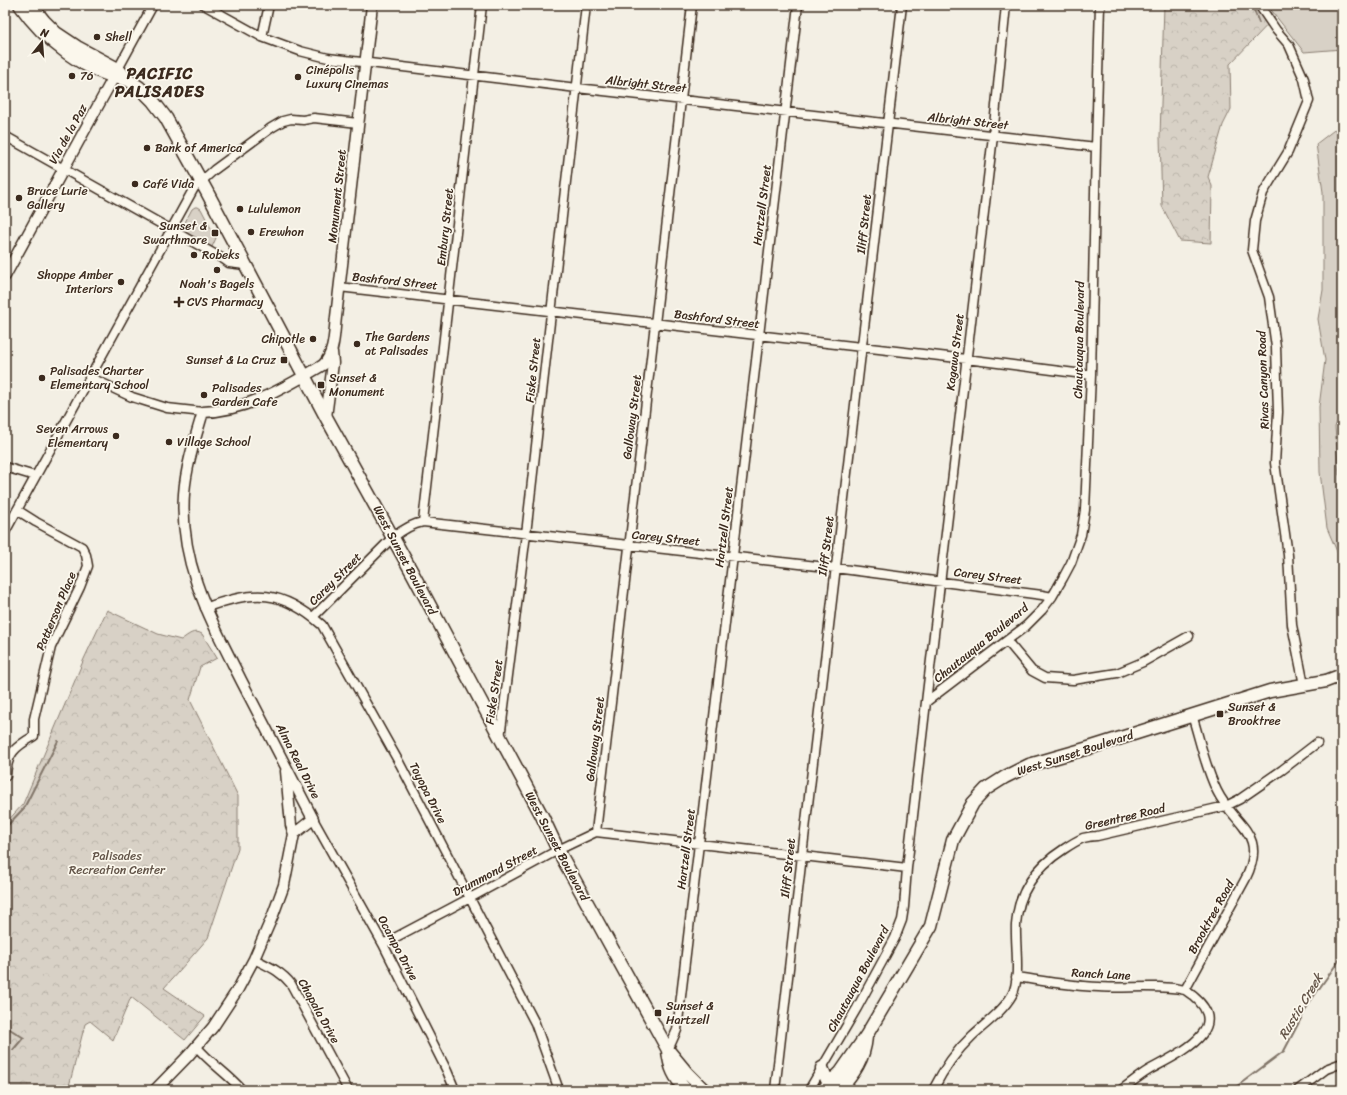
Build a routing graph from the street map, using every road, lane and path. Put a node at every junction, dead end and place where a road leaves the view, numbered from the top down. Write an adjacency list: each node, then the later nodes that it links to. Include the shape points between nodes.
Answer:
1 (20, 5): 17 (main road, West Sunset Boulevard, via 36,27 60,49 80,61)
2 (31, 5): 17 (main road, West Sunset Boulevard, via 56,33)
3 (153, 5): 17 (street, Via de la Paz)
4 (204, 5): 15 (street, Albright Street)
5 (269, 5): 15 (street)
6 (372, 5): 16 (street, Monument Street)
7 (482, 5): 18 (street, Embury Street)
8 (586, 5): 19 (street, Fiske Street)
9 (692, 5): 20 (street, Galloway Street)
10 (798, 5): 21 (street, Hartzell Street)
11 (902, 5): 23 (street, Iliff Street)
12 (1006, 5): 25 (street, Kagawa Street)
13 (1100, 5): 26 (street, Chautauqua Boulevard)
14 (1259, 5): 62 (street, Rivas Canyon Road, via 1289,45 1304,79 1309,101 1288,152 1263,193 1255,222 1252,250 1269,297 1276,347 1278,412 1275,463 1288,555 1292,625)
15 (262, 37): 16 (street, Albright Street, via 310,54)
16 (365, 62): 18 (street, Albright Street); 22 (street, Monument Street)
17 (116, 74): 27 (street, Via de la Paz); 28 (main road, West Sunset Boulevard, via 146,94 159,108)
18 (474, 75): 19 (street, Albright Street); 33 (street, Embury Street)
19 (577, 88): 20 (street, Albright Street); 34 (street, Fiske Street)
20 (680, 100): 21 (street, Albright Street); 35 (street, Galloway Street)
21 (785, 112): 23 (street, Albright Street); 36 (street, Hartzell Street)
22 (358, 123): 28 (street, via 314,118 287,120 244,147); 32 (street, Monument Street)
23 (888, 124): 25 (street, Albright Street); 38 (street, Iliff Street)
24 (5, 136): 27 (street)
25 (993, 136): 26 (street, Albright Street); 39 (street, Kagawa Street)
26 (1096, 147): 40 (street, Chautauqua Boulevard)
27 (64, 169): 29 (street); 31 (street, Via de la Paz)
28 (201, 181): 29 (street, via 190,194); 30 (main road, West Sunset Boulevard)
29 (171, 230): 30 (street, via 229,262); 42 (street)
30 (245, 265): 41 (main road, West Sunset Boulevard)
31 (5, 276)
32 (339, 287): 33 (street, Bashford Street); 37 (street, Monument Street)
33 (449, 300): 34 (street, Bashford Street); 48 (street, Embury Street)
34 (551, 312): 35 (street, Bashford Street); 50 (street, Fiske Street)
35 (655, 323): 36 (street, Bashford Street); 52 (street, Galloway Street)
36 (759, 336): 38 (street, Bashford Street); 53 (street, Hartzell Street)
37 (332, 348): 41 (street, Monument Street, via 327,361); 44 (street, via 333,363)
38 (862, 348): 39 (street, Bashford Street); 54 (street, Iliff Street)
39 (966, 359): 40 (street, Bashford Street); 55 (street, Kagawa Street)
40 (1091, 375): 56 (street, Chautauqua Boulevard, via 1082,535 1071,563)
41 (304, 376): 43 (street, Monument Street, via 253,402 236,408); 44 (main road, West Sunset Boulevard)
42 (89, 377): 43 (street, via 132,397 160,406); 46 (street)
43 (203, 412): 57 (street, Alma Real Drive, via 188,468 184,496 189,562)
44 (326, 417): 51 (main road, West Sunset Boulevard)
45 (5, 467): 46 (street)
46 (35, 476): 47 (street)
47 (17, 510): 49 (street); 68 (street, Patterson Place, via 82,547 88,566 51,647 34,719 34,736 11,754 6,765)
48 (423, 522): 50 (street, Carey Street); 51 (street, Carey Street, via 416,523)
49 (5, 532)
50 (526, 534): 52 (street, Carey Street); 65 (street, Fiske Street)
51 (392, 538): 58 (street, Carey Street); 65 (main road, West Sunset Boulevard)
52 (630, 546): 53 (street, Carey Street); 71 (street, Galloway Street)
53 (733, 557): 54 (street, Carey Street); 73 (street, Hartzell Street)
54 (835, 568): 55 (street, Carey Street); 75 (street, Iliff Street)
55 (940, 581): 56 (street, Carey Street); 63 (street, Kagawa Street)
56 (1052, 597): 60 (street, Chautauqua Boulevard, via 1026,626)
57 (205, 608): 58 (street, Toyopa Drive, via 237,598 261,595 287,601); 67 (street, Alma Real Drive)
58 (313, 617): 77 (street, Toyopa Drive, via 322,625 344,662)
59 (1189, 636): 60 (street, via 1143,662 1117,673 1072,680 1046,678 1032,671)
60 (1007, 641): 63 (street, Chautauqua Boulevard)
61 (1342, 675): 62 (main road, West Sunset Boulevard)
62 (1304, 685): 64 (main road, West Sunset Boulevard, via 1270,691)
63 (926, 702): 76 (street, Chautauqua Boulevard)
64 (1192, 715): 69 (street, Brooktree Road, via 1210,776); 82 (main road, West Sunset Boulevard, via 1029,765 986,789 973,803 953,840 931,926)
65 (500, 738): 74 (main road, West Sunset Boulevard)
66 (1317, 743): 69 (street, Greentree Road, via 1240,800)
67 (285, 765): 70 (street, Alma Real Drive); 72 (street)
68 (6, 776)
69 (1226, 806): 80 (street, Greentree Road, via 1083,838 1051,858 1035,874 1021,902 1016,925); 81 (street, Brooktree Road, via 1248,833 1253,858 1246,878)
70 (314, 819): 72 (street); 78 (street, Ocampo Drive)
71 (596, 832): 73 (street); 74 (street, Drummond Street)
72 (294, 834): 79 (street, via 284,885)
73 (698, 844): 75 (street); 84 (street, Hartzell Street, via 677,1030)
74 (558, 850): 77 (street, Drummond Street); 84 (main road, West Sunset Boulevard)
75 (802, 855): 76 (street); 95 (street, Iliff Street)
76 (907, 868): 86 (street, Chautauqua Boulevard, via 904,907 895,938)
77 (470, 898): 78 (street, Drummond Street); 93 (street, Toyopa Drive, via 535,1023)
78 (383, 944): 92 (street, Ocampo Drive, via 447,1071)
79 (254, 959): 83 (street, via 213,1027); 91 (street, Chapala Drive, via 278,970 291,984)
80 (1016, 977): 81 (street, Ranch Lane, via 1100,988); 99 (street, Greentree Road, via 1016,985 1009,1001 957,1053)
81 (1185, 990): 100 (street, via 1201,1002 1207,1011 1208,1021 1204,1033 1198,1041)
82 (866, 1036): 87 (main road, West Sunset Boulevard); 98 (main road, West Sunset Boulevard, via 865,1050 856,1070)
83 (196, 1046): 89 (street); 90 (street, via 204,1057)
84 (668, 1050): 88 (main road, West Sunset Boulevard, via 670,1067); 94 (main road, West Sunset Boulevard)
85 (1342, 1063): 101 (street, via 1326,1069)
86 (822, 1068): 87 (main road, via 827,1080 832,1080); 96 (street, Chautauqua Boulevard)
87 (841, 1072): 97 (main road, West Sunset Boulevard)
88 (684, 1088)
89 (155, 1090)
90 (242, 1090)
91 (348, 1090)
92 (454, 1090)
93 (559, 1090)
94 (704, 1090)
95 (775, 1090)
96 (809, 1090)
97 (823, 1090)
98 (839, 1090)
99 (933, 1090)
100 (1122, 1090)
101 (1298, 1090)

